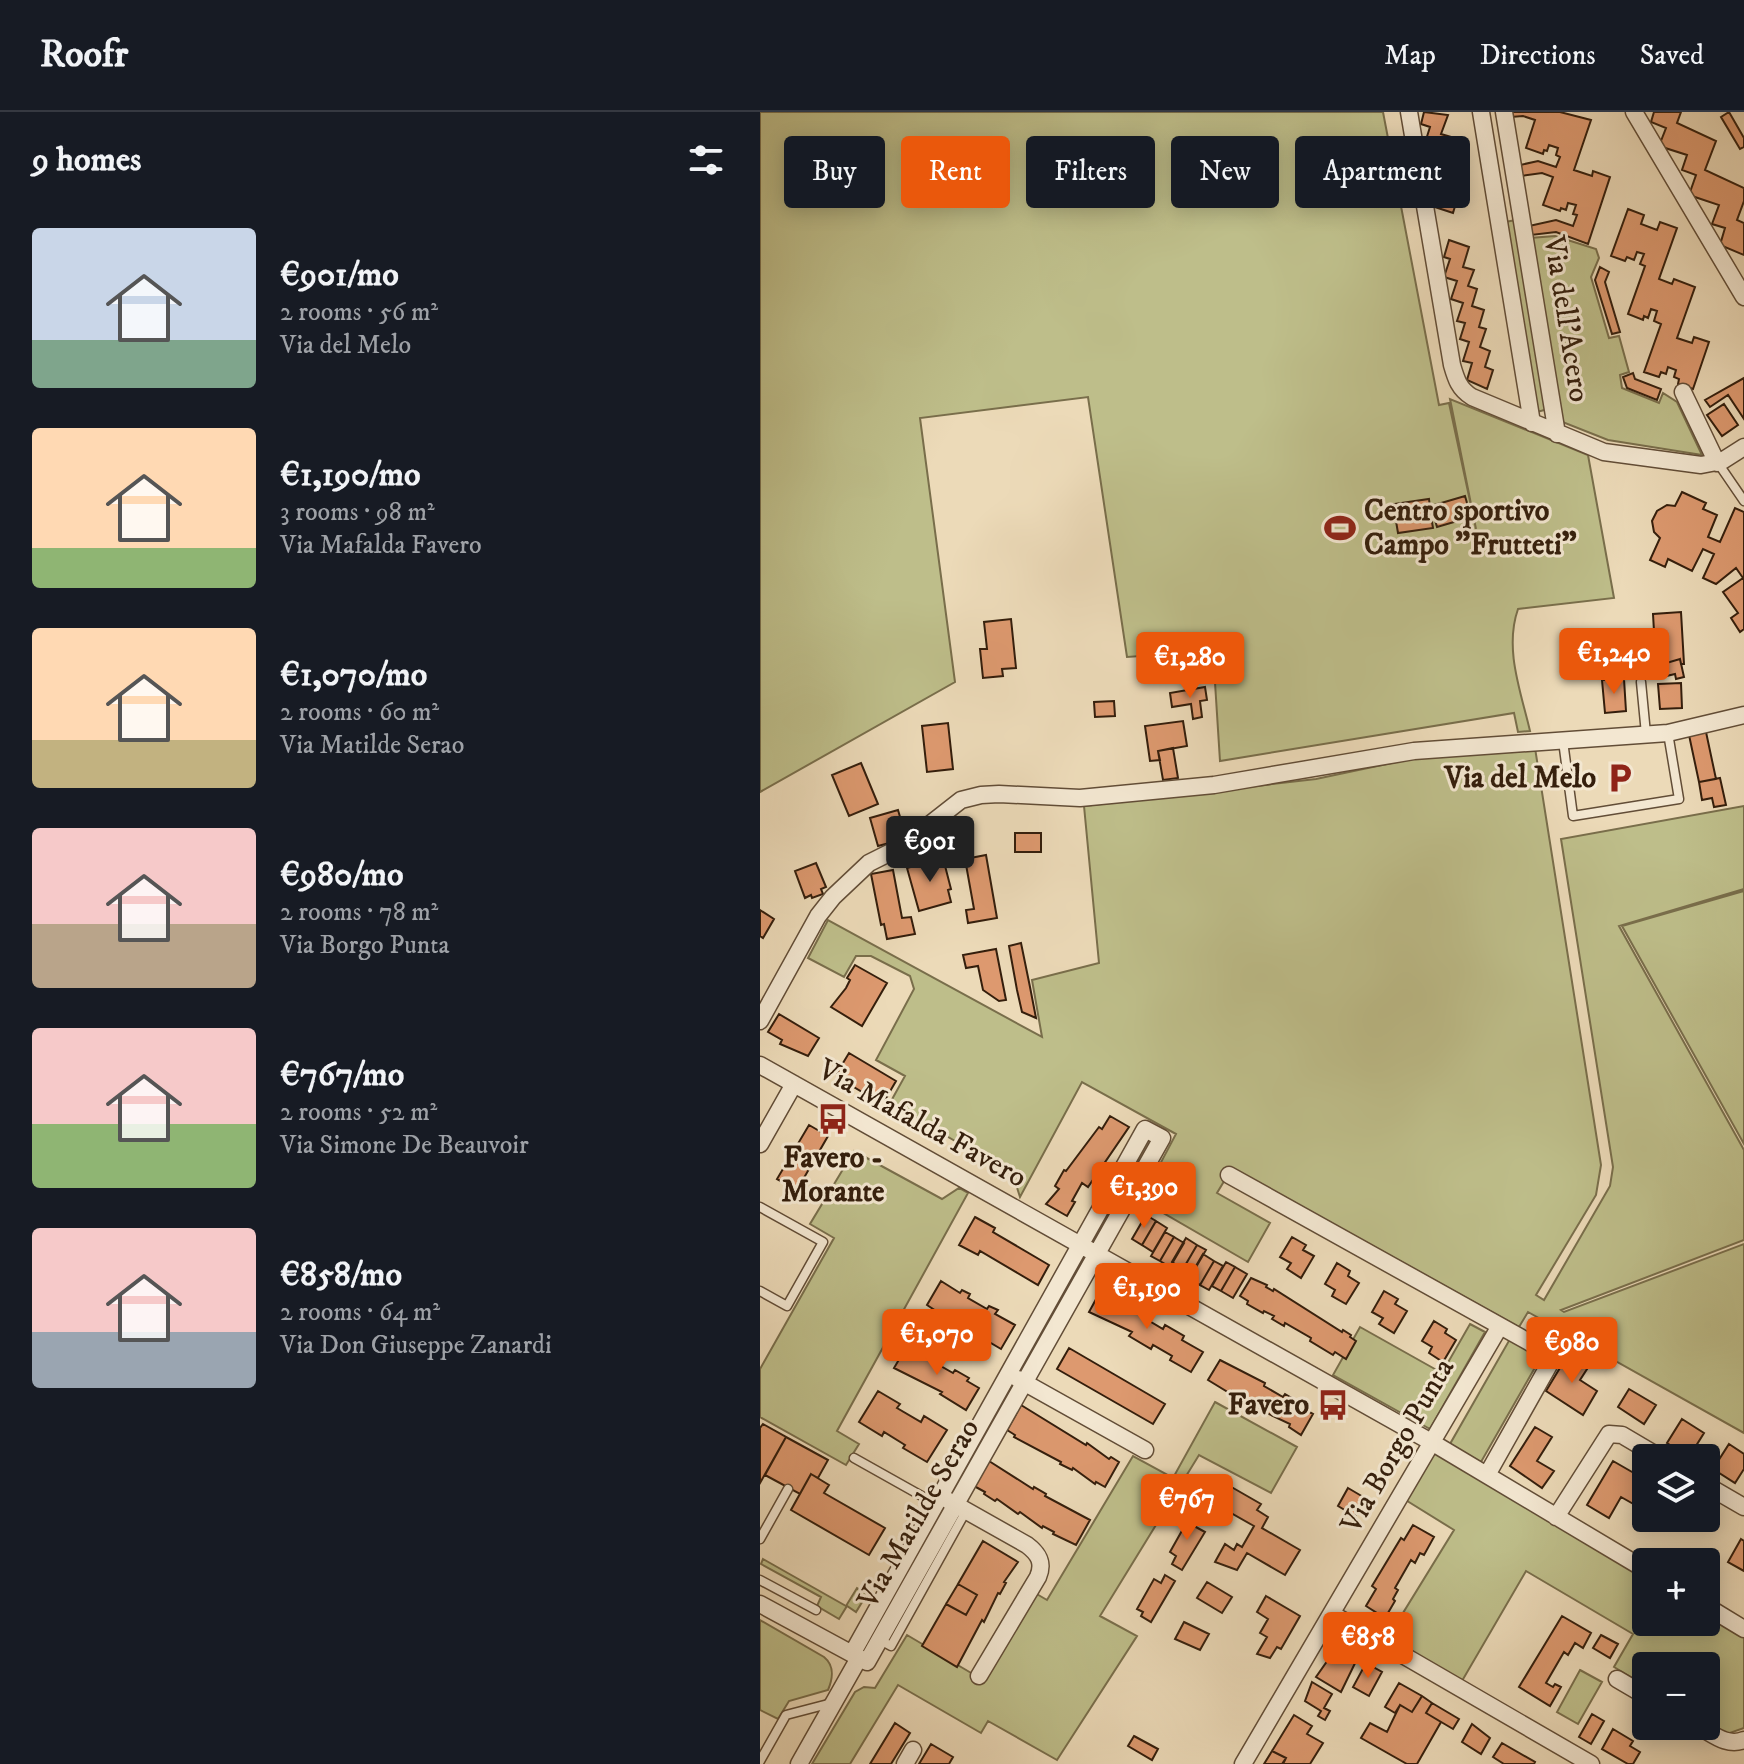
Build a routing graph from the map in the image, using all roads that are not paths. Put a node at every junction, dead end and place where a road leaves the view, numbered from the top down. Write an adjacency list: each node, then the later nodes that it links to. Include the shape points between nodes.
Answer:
1 (1409, 112): 11 (street, via 1456,379 1472,397)
2 (1481, 112): 6 (street, Via dell'Acero)
3 (1504, 112): 5 (street, Via dell'Acero)
4 (1634, 112): 9 (street)
5 (1511, 156): 6 (street); 7 (street, Via dell'Acero)
6 (1489, 158): 8 (street, Via dell'Acero)
7 (1520, 214): 8 (street, Via dell'Acero); 12 (street, Via dell'Acero)
8 (1498, 216): 11 (street, Via dell'Acero)
9 (1744, 297)
10 (1683, 392): 14 (street)
11 (1532, 423): 12 (street)
12 (1557, 434): 14 (street, via 1604,452)
13 (1744, 447): 14 (street)
14 (1717, 463): 15 (lane)
15 (1744, 501)
16 (1641, 682): 19 (lane)
17 (1744, 715): 18 (street)
18 (1668, 733): 19 (street); 20 (lane, via 1679,799 1573,816)
19 (1646, 735): 20 (street)
20 (1563, 741): 21 (street, via 1414,751 1214,785 1080,798 981,795 961,800 901,847 852,876 818,916)
21 (760, 1021)
22 (760, 1065): 23 (street, Via Mafalda Favero)
23 (794, 1084): 24 (street); 27 (street, Via Mafalda Favero)
24 (760, 1144)
25 (1229, 1175): 30 (street)
26 (760, 1207): 29 (lane, via 823,1242 787,1306)
27 (1082, 1246): 28 (street, Via Mafalda Favero); 28 (street, Via Matilde Serao, via 1145,1129 1162,1138); 31 (street, Via Matilde Serao)
28 (1098, 1255): 32 (street, Via Matilde Serao); 33 (street, Via Mafalda Favero)
29 (760, 1291)
30 (1500, 1326): 33 (street, Via Borgo Punta); 37 (street, via 1554,1356)
31 (1010, 1374): 32 (street); 40 (street, Via Matilde Serao)
32 (1025, 1383): 35 (street); 40 (street, Via Matilde Serao)
33 (1433, 1443): 37 (street, Via Mafalda Favero); 48 (street, Via Borgo Punta)
34 (1637, 1444): 42 (street, via 1609,1434)
35 (1145, 1450)
36 (854, 1458): 40 (lane, Via Matilde Serao)
37 (1487, 1475): 42 (street, Via Mafalda Favero)
38 (788, 1489): 43 (lane)
39 (1720, 1493): 41 (street)
40 (950, 1504): 51 (street, Via Matilde Serao); 51 (street, Via Matilde Serao, via 880,1640); 52 (street, via 1027,1545 1041,1562 1038,1577)
41 (1744, 1507)
42 (1556, 1517): 44 (street, Via Mafalda Favero)
43 (760, 1539)
44 (1632, 1562)
45 (760, 1580): 47 (lane)
46 (760, 1604): 51 (street)
47 (816, 1610)
48 (1332, 1614): 60 (street, Via Borgo Punta); 61 (street)
49 (1720, 1614): 50 (street)
50 (1744, 1629)
51 (859, 1658): 55 (street, Via Matilde Serao)
52 (979, 1676)
53 (1617, 1679): 54 (street)
54 (1632, 1688)
55 (833, 1703): 58 (lane, via 786,1715); 59 (street, Via Matilde Serao)
56 (1720, 1738): 57 (street)
57 (1744, 1740)
58 (760, 1761)
59 (799, 1764)
60 (1243, 1764)
61 (1591, 1764)

